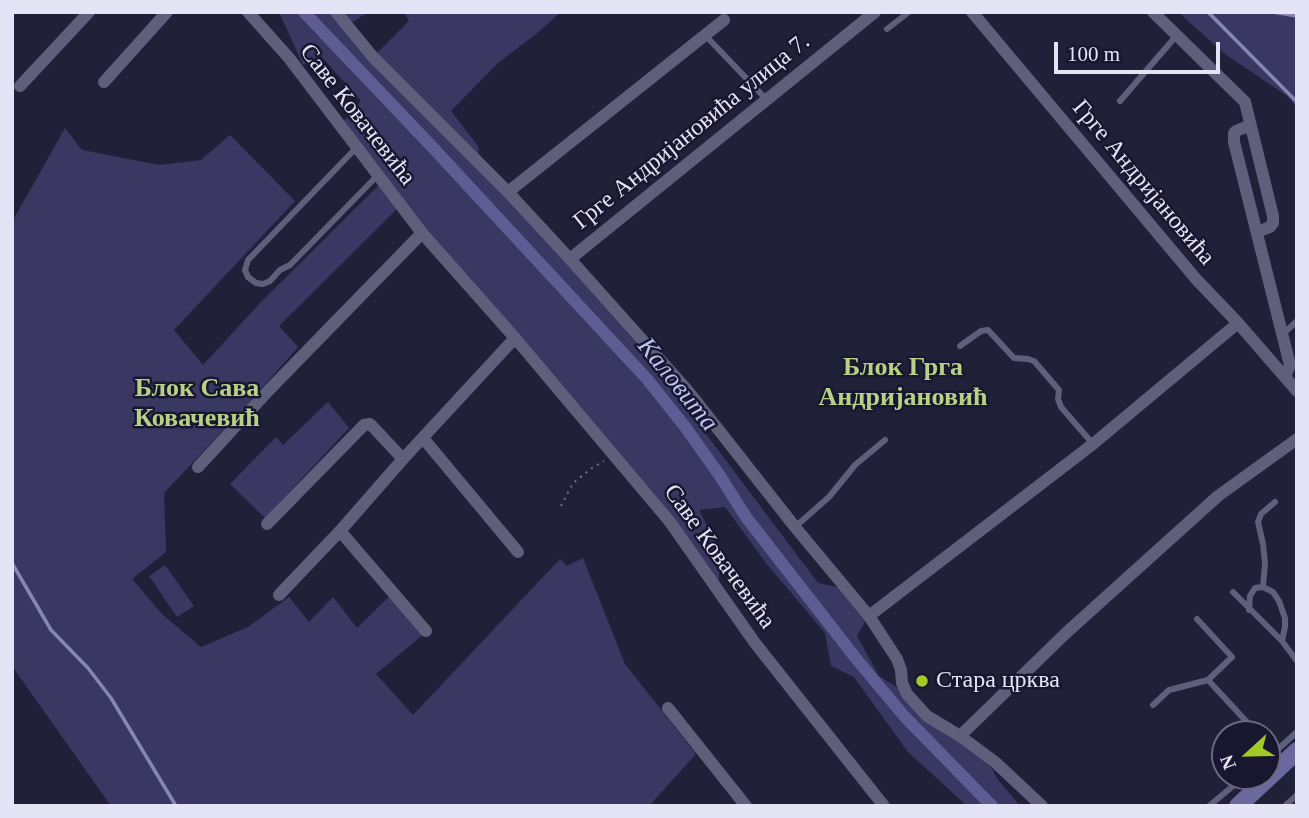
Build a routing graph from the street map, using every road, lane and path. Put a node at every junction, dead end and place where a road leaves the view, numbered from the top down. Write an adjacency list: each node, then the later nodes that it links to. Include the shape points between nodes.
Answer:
1 (89, 12): 14 (street)
2 (167, 12): 13 (street)
3 (248, 12): 18 (street, Саве Ковачевића)
4 (336, 12): 20 (street, via 373,57)
5 (875, 12): 15 (street, Грге Андријановића улица 7.)
6 (909, 12): 10 (lane)
7 (972, 12): 25 (street, Грге Андријановића)
8 (1153, 12): 12 (street)
9 (724, 20): 11 (street)
10 (887, 29)
11 (705, 35): 15 (lane); 20 (street)
12 (1177, 35): 16 (lane); 17 (street, via 1243,100)
13 (104, 82)
14 (20, 86)
15 (766, 99): 23 (street, Грге Андријановића улица 7.)
16 (1120, 101)
17 (1251, 125): 21 (street, via 1273,216 1270,227); 21 (street, via 1239,128 1234,137)
18 (357, 147): 19 (street, Саве Ковачевића); 19 (lane, via 248,260 248,277 256,284 270,281)
19 (377, 176): 22 (street, Саве Ковачевића)
20 (508, 192): 23 (street)
21 (1257, 232): 26 (street)
22 (422, 233): 27 (street, Саве Ковачевића); 37 (street)
23 (569, 259): 41 (street, via 688,391)
24 (1297, 321): 26 (lane)
25 (1238, 323): 29 (street, Грге Андријановића); 34 (street)
26 (1282, 334): 29 (street, via 1290,365)
27 (515, 338): 31 (street); 35 (street, Саве Ковачевића)
28 (960, 346): 34 (lane, via 988,330 1014,358 1034,361 1059,390 1062,407)
29 (1285, 377): 30 (street, Грге Андријановића)
30 (1296, 388)
31 (423, 438): 36 (street); 43 (street)
32 (1297, 439): 58 (street, via 1218,496)
33 (885, 440): 41 (lane)
34 (1093, 444): 48 (street)
35 (614, 455): 39 (path, via 573,483); 65 (street, Саве Ковачевића, via 670,522 755,643)
36 (403, 459): 40 (street, via 374,428 364,425); 42 (street)
37 (198, 467)
38 (1275, 502): 44 (lane, via 1258,522 1264,544)
39 (561, 506)
40 (267, 524)
41 (795, 527): 48 (street)
42 (340, 531): 46 (street); 50 (street)
43 (518, 552)
44 (1263, 587): 47 (lane, via 1255,588 1250,596); 51 (lane, via 1273,592 1283,610)
45 (1233, 592): 47 (lane)
46 (279, 595)
47 (1249, 610): 51 (lane)
48 (869, 616): 58 (street, via 897,659 907,694 928,716)
49 (1197, 619): 53 (lane, via 1232,657)
50 (426, 631)
51 (1282, 641): 52 (lane)
52 (1297, 661)
53 (1208, 680): 54 (lane, via 1168,690); 56 (lane)
54 (1153, 705)
55 (668, 708): 64 (street)
56 (1245, 720)
57 (1297, 733): 59 (lane)
58 (960, 736): 66 (street, via 995,761)
59 (1281, 747)
60 (1297, 751): 68 (main road)
61 (1297, 767): 69 (main road)
62 (1228, 790): 67 (lane)
63 (1297, 795): 70 (lane)
64 (746, 806)
65 (884, 806)
66 (1042, 806)
67 (1209, 806)
68 (1238, 806)
69 (1255, 806)
70 (1285, 806)

